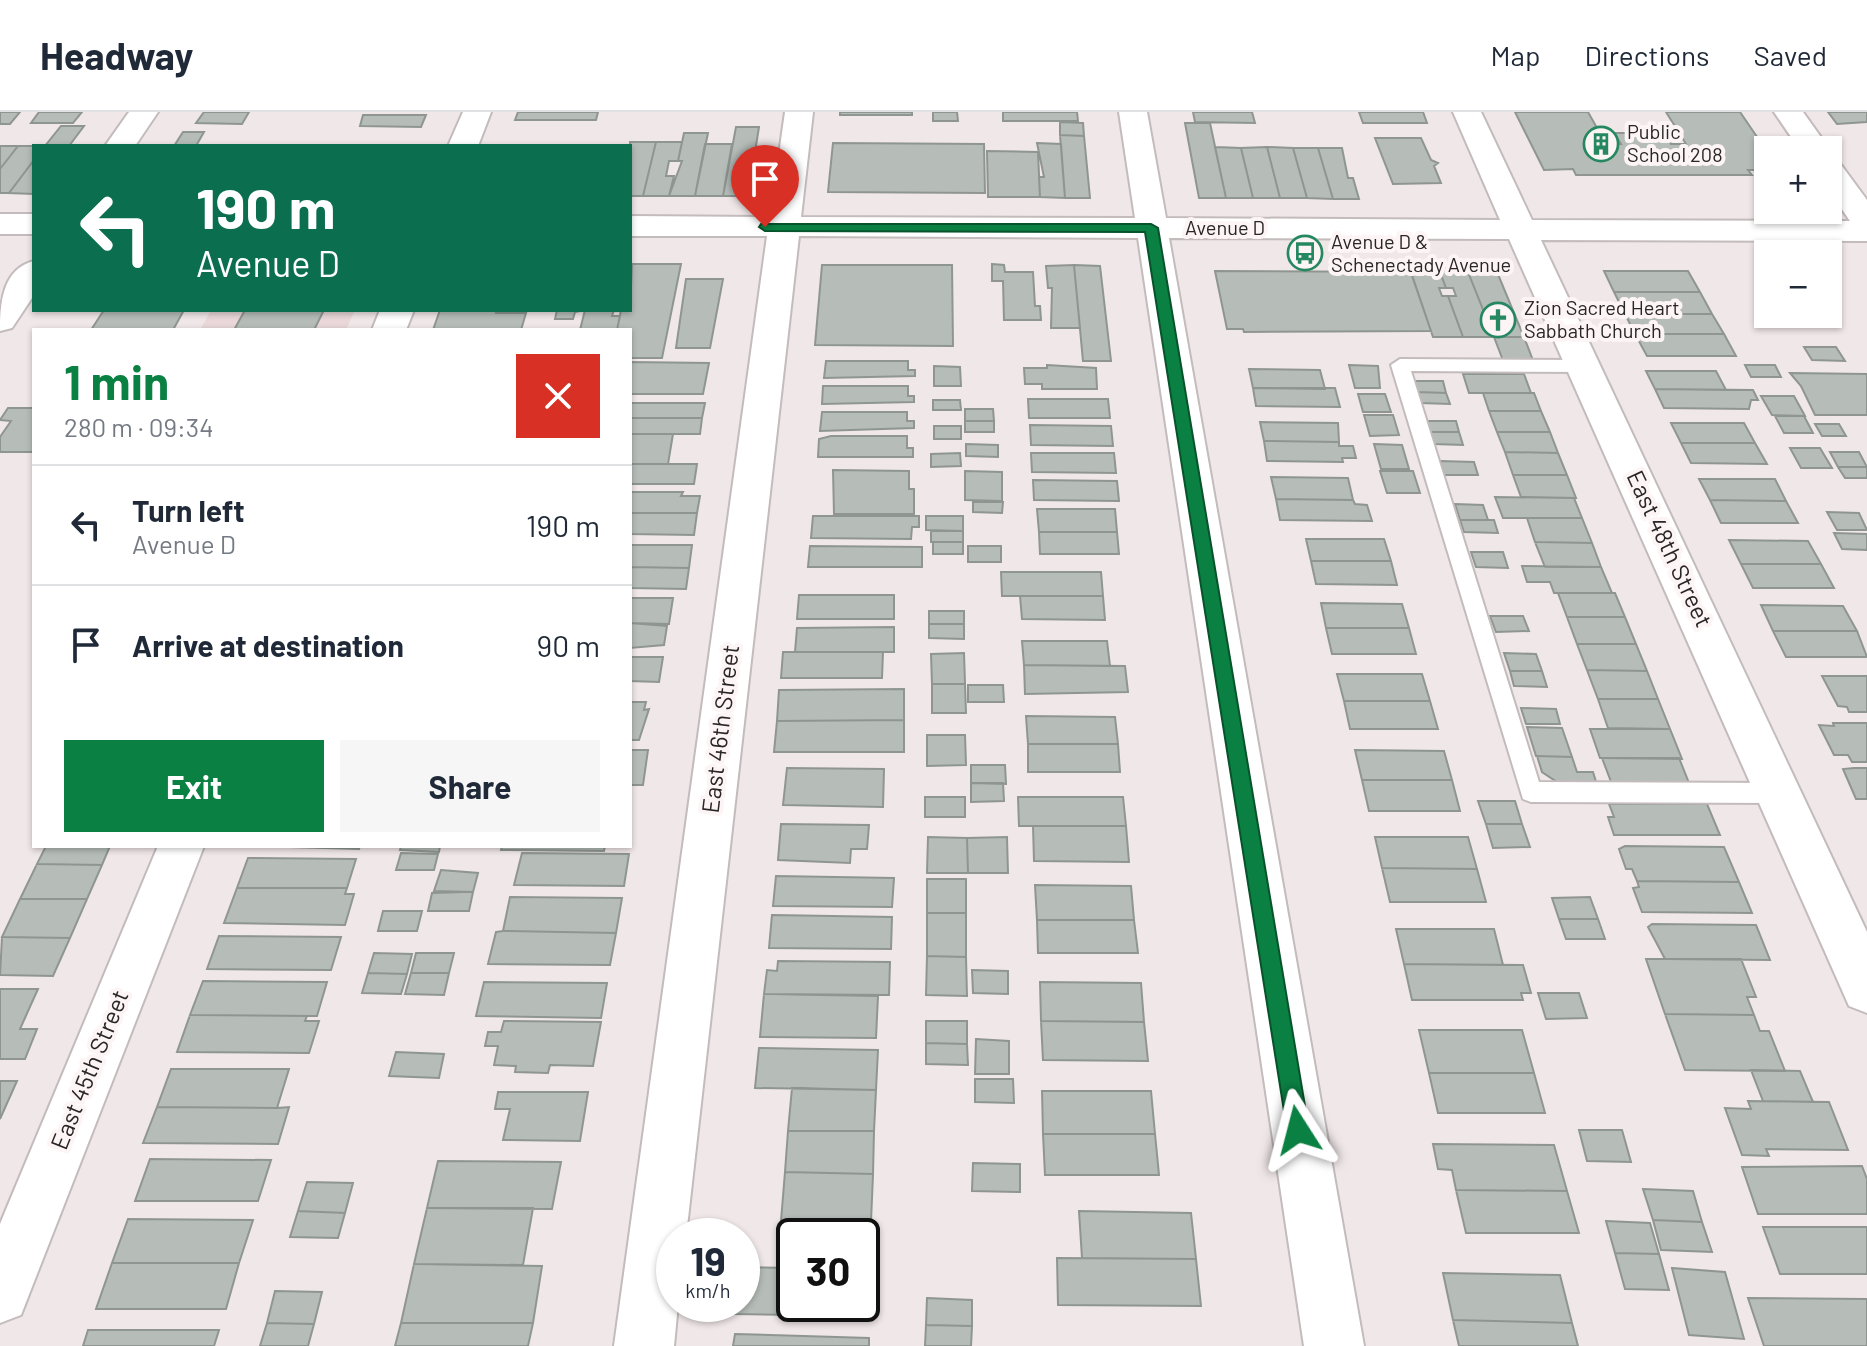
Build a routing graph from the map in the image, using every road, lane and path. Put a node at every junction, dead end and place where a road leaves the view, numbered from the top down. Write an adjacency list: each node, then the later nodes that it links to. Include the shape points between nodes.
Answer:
1 (144, 112): 8 (street)
2 (477, 112): 9 (street)
3 (799, 112): 15 (street, East 46th Street)
4 (1133, 112): 16 (street)
5 (1467, 112): 17 (street, East 48th Street)
6 (1788, 112): 7 (street)
7 (1805, 136)
8 (121, 144)
9 (464, 144)
10 (1842, 187): 11 (street)
11 (1867, 222)
12 (0, 224): 13 (street)
13 (32, 224)
14 (632, 226): 15 (street, Avenue D)
15 (784, 227): 16 (street, Avenue D); 26 (street, East 46th Street)
16 (1151, 228): 17 (street, Avenue D); 27 (street)
17 (1519, 230): 18 (street, Avenue D); 21 (street, East 48th Street)
18 (1867, 231)
19 (32, 274): 20 (street)
20 (0, 320)
21 (1585, 366): 22 (street, East 48th Street); 22 (lane, via 1400,365 1531,792)
22 (1780, 793): 24 (street, East 48th Street)
23 (180, 848): 25 (street, East 45th Street)
24 (1867, 988)
25 (0, 1294)
26 (644, 1346)
27 (1334, 1346)

